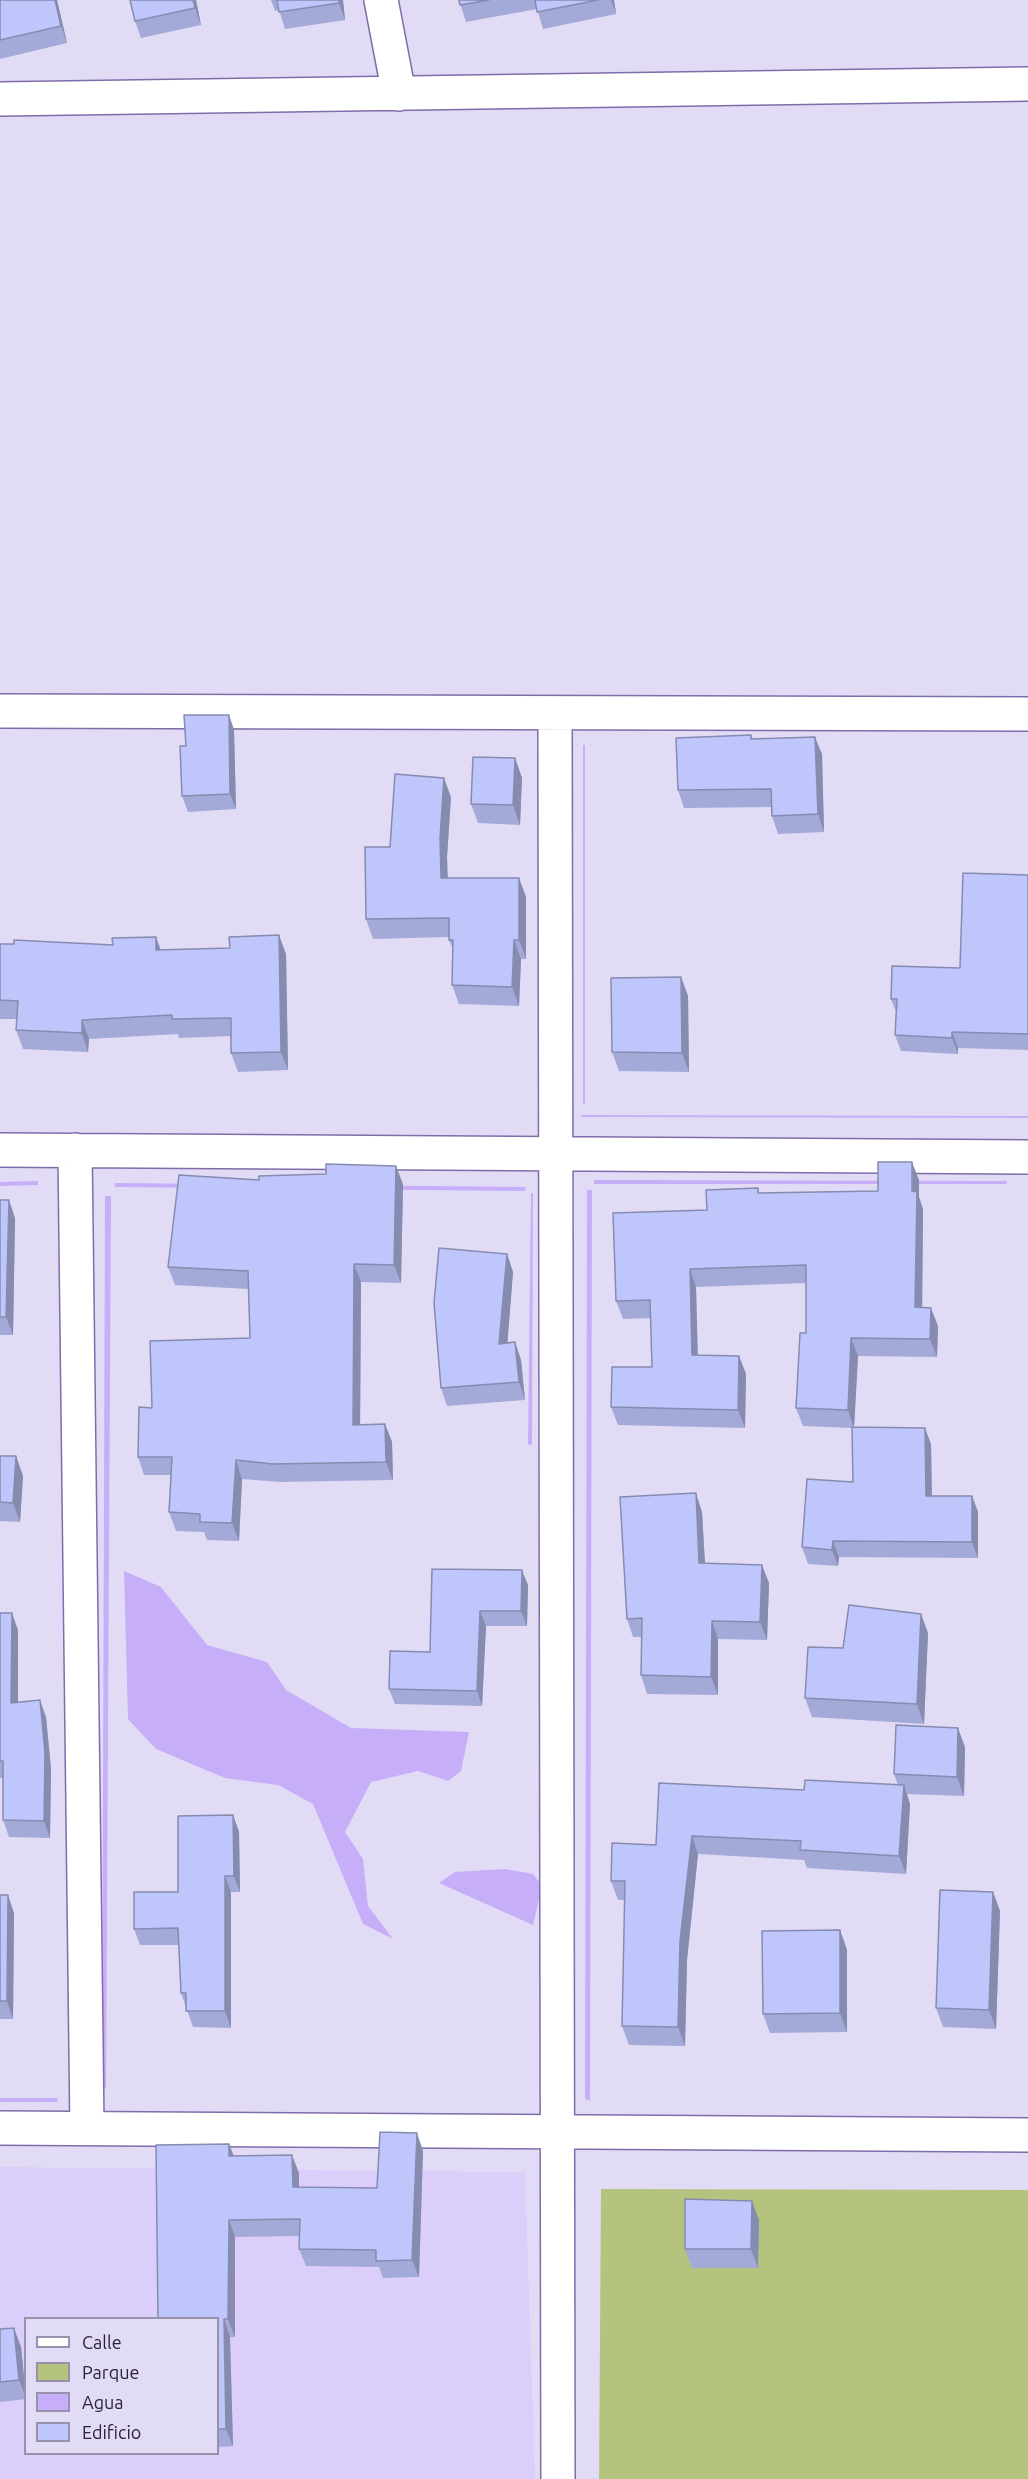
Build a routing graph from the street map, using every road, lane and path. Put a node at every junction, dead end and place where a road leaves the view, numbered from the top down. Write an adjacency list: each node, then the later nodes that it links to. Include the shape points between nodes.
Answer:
1 (381, 0): 3 (street)
2 (1028, 84): 3 (street)
3 (399, 94): 4 (street)
4 (0, 99)
5 (0, 711): 6 (street)
6 (555, 714): 7 (street); 10 (street)
7 (1028, 714)
8 (0, 1150): 9 (street)
9 (75, 1150): 10 (street); 13 (street)
10 (556, 1154): 11 (street); 14 (street)
11 (1028, 1157)
12 (0, 2128): 13 (street)
13 (87, 2128): 14 (street)
14 (558, 2131): 15 (street); 16 (street)
15 (1028, 2135)
16 (558, 2479)

